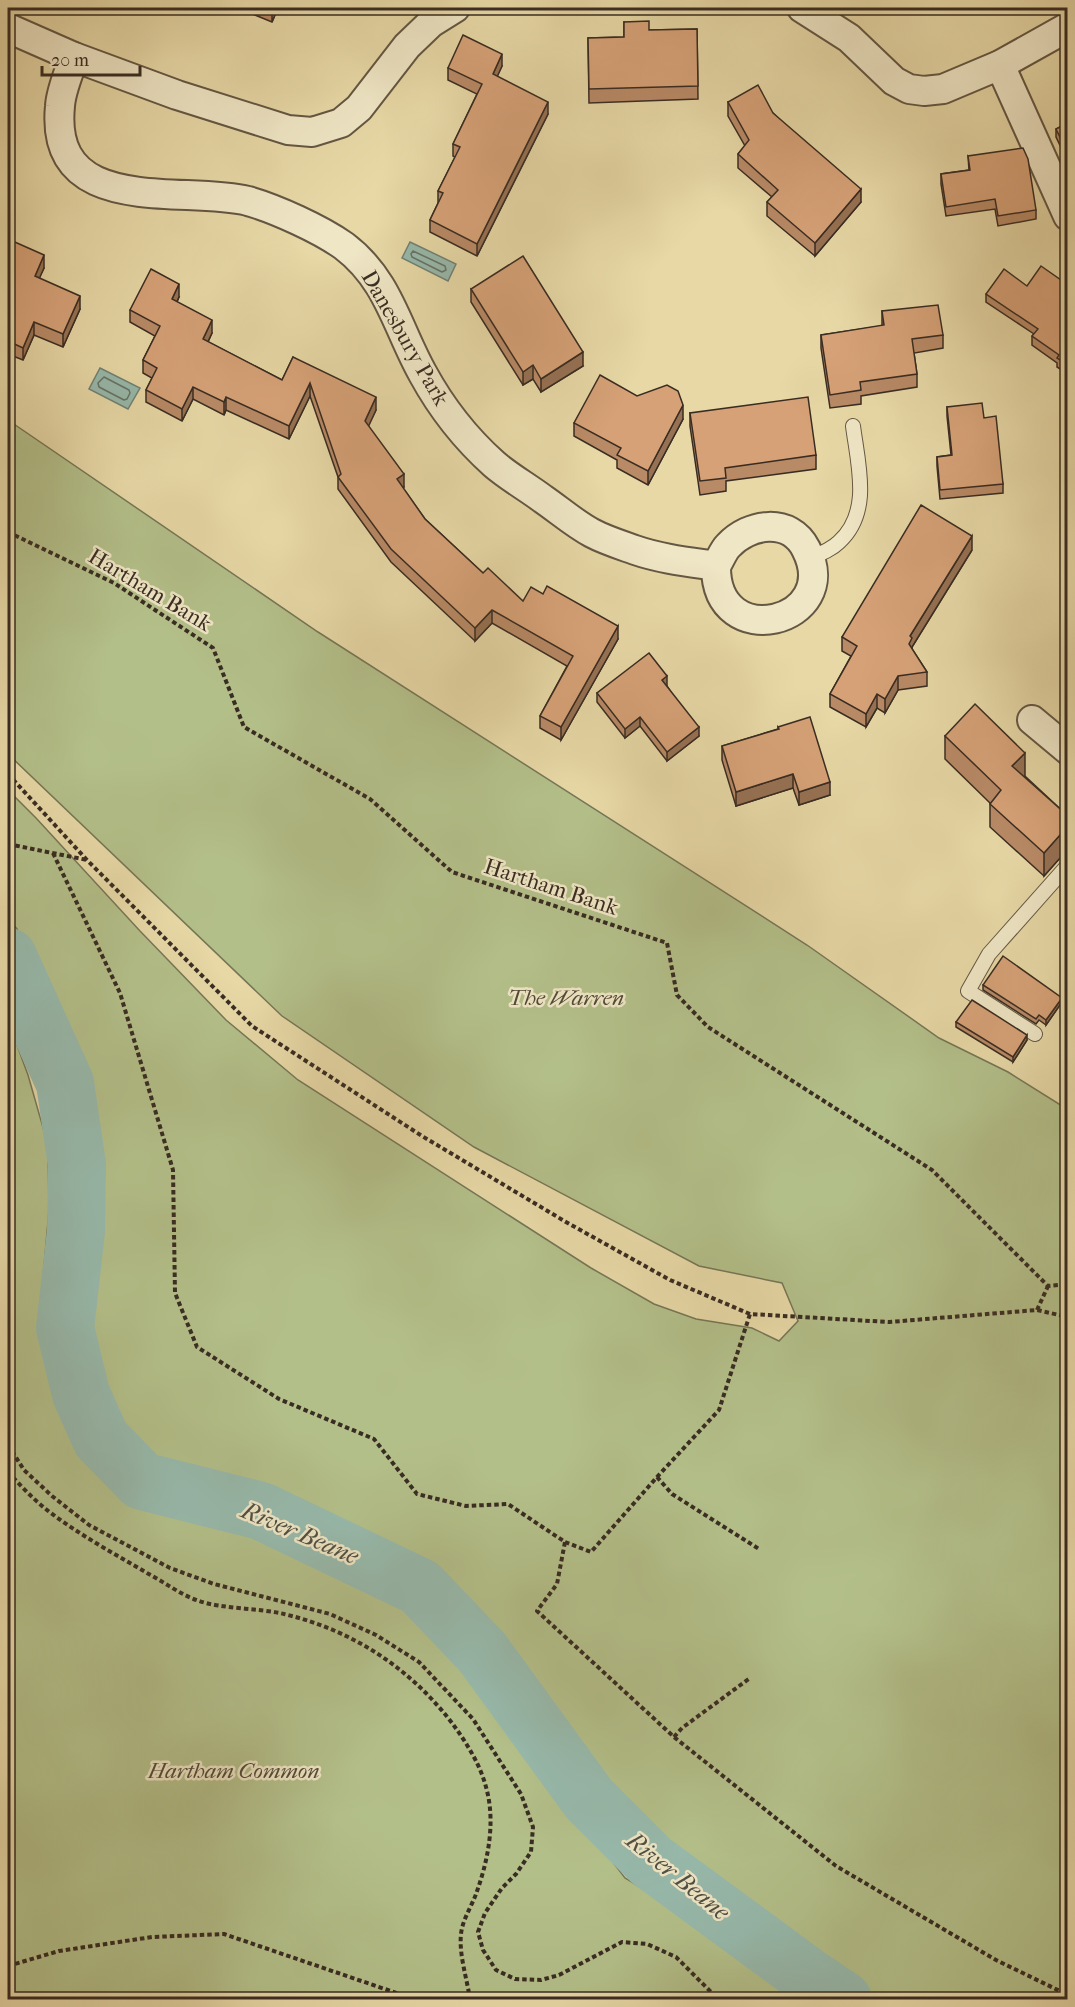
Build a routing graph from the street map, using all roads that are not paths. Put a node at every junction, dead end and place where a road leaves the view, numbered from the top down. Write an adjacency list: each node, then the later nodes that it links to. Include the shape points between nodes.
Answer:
1 (454, 8): 5 (street, via 407,46 359,108 340,123 312,132 256,121)
2 (802, 8): 6 (street, via 849,38 894,81 909,89 943,89)
3 (1068, 27): 6 (street)
4 (8, 28): 5 (street)
5 (74, 57): 10 (street, Danesbury Park, via 60,104 59,128 68,157 86,177 149,194 249,202 335,241 363,263 383,289 440,401 461,430 495,464 592,533 636,551)
6 (1000, 65): 7 (street)
7 (1068, 216)
8 (853, 426): 9 (lane, via 862,490 859,507 851,529 839,542)
9 (810, 558): 10 (street, via 796,536 771,526 754,528 742,535 728,546); 10 (street, via 813,571 804,602 794,612 768,621 744,618 728,604 716,582)
10 (716, 566)
11 (1032, 720): 12 (street)
12 (1068, 750)
13 (1068, 865): 14 (lane, via 989,954 968,991)
14 (1035, 1034)

